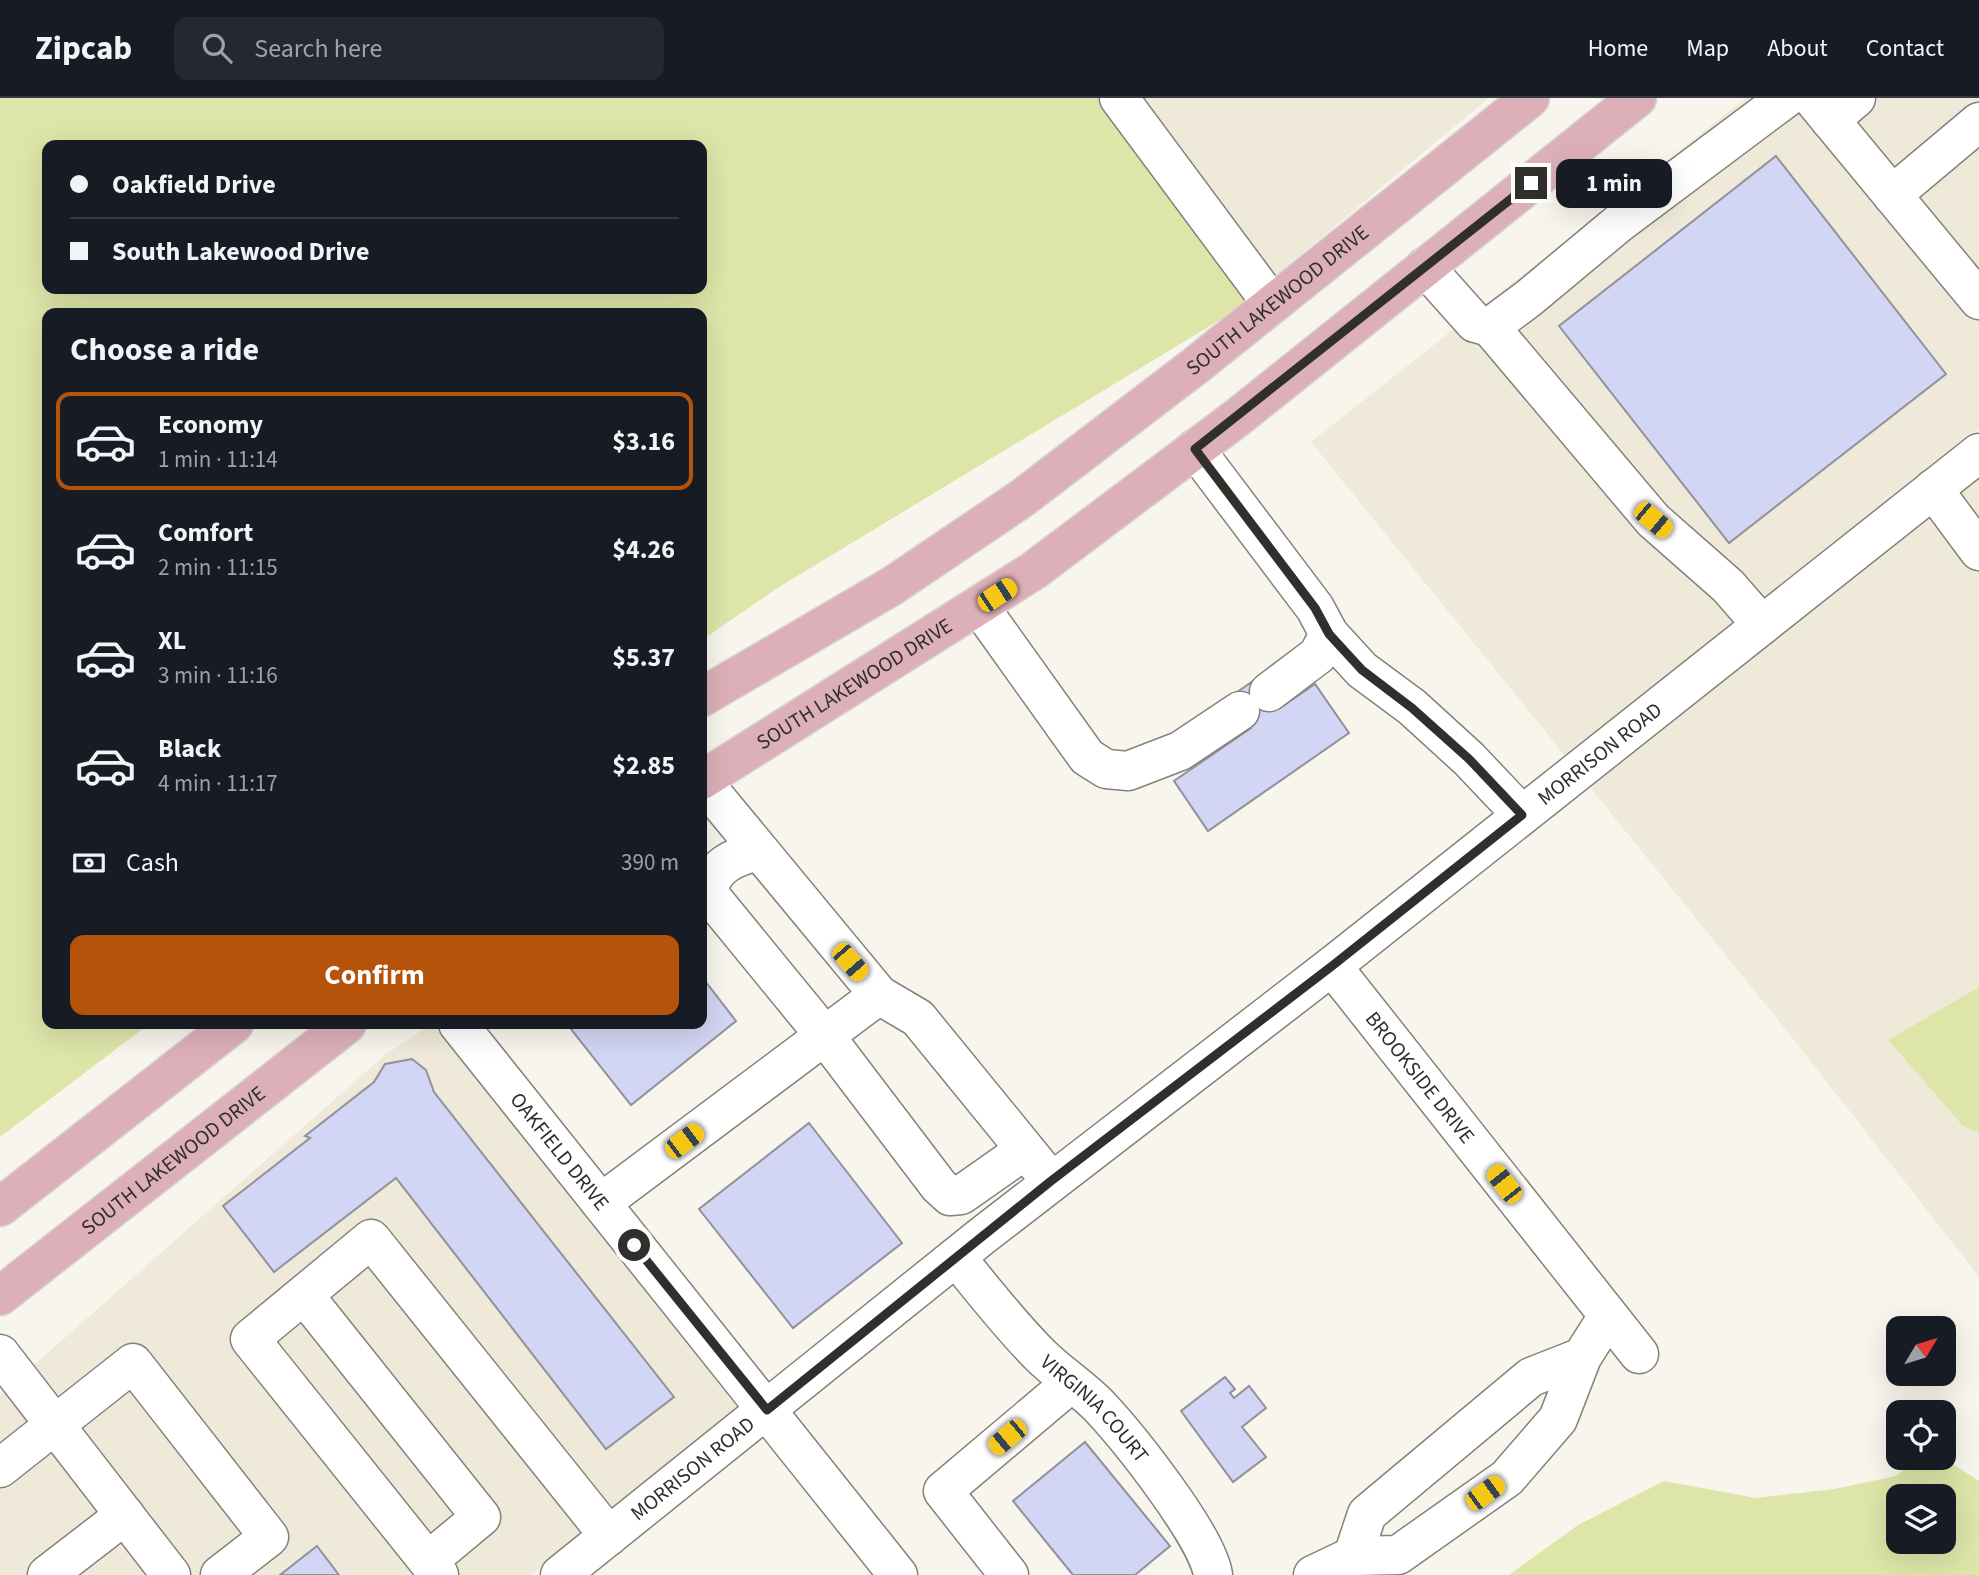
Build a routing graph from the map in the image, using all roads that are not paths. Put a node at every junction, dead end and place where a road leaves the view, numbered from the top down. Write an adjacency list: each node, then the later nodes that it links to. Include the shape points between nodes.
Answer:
1 (1119, 98): 10 (street)
2 (1530, 98): 10 (main road, SOUTH LAKEWOOD DRIVE)
3 (1637, 98): 8 (main road, SOUTH LAKEWOOD DRIVE)
4 (1786, 98): 11 (street)
5 (1833, 105): 7 (street)
6 (1973, 140): 7 (street)
7 (1892, 195): 9 (street)
8 (1424, 267): 11 (street, via 1475,323); 12 (main road, SOUTH LAKEWOOD DRIVE)
9 (1979, 300)
10 (1272, 304): 19 (main road, SOUTH LAKEWOOD DRIVE, via 1021,499 892,586)
11 (1490, 327): 17 (street, via 1653,520 1728,586)
12 (1195, 449): 16 (main road, SOUTH LAKEWOOD DRIVE); 18 (street, via 1315,608)
13 (1979, 453): 14 (street, MORRISON ROAD)
14 (1933, 489): 15 (street); 17 (street, MORRISON ROAD)
15 (1979, 551)
16 (979, 607): 18 (street, via 1087,757 1106,769 1128,771 1180,751 1255,702 1318,655); 20 (main road, SOUTH LAKEWOOD DRIVE)
17 (1762, 625): 22 (street, MORRISON ROAD)
18 (1329, 634): 22 (street, via 1362,670 1469,759)
19 (707, 695)
20 (707, 777)
21 (707, 786): 23 (street)
22 (1522, 815): 24 (street, MORRISON ROAD)
23 (758, 851): 25 (street); 29 (street, via 723,866 710,878 708,893)
24 (1332, 966): 31 (street, MORRISON ROAD); 37 (street, BROOKSIDE DRIVE)
25 (878, 995): 29 (street); 30 (street, via 918,1018)
26 (228, 1029): 33 (main road)
27 (340, 1029): 36 (main road, SOUTH LAKEWOOD DRIVE)
28 (462, 1029): 32 (street, OAKFIELD DRIVE)
29 (825, 1036): 30 (street, via 950,1196 961,1195); 32 (street)
30 (1025, 1150): 31 (street)
31 (1051, 1181): 34 (street, MORRISON ROAD)
32 (601, 1203): 42 (street, OAKFIELD DRIVE)
33 (0, 1207)
34 (956, 1257): 41 (street, VIRGINIA COURT, via 1016,1329); 42 (street, MORRISON ROAD)
35 (304, 1294): 46 (street, via 371,1239); 48 (street, via 481,1517); 48 (street, via 250,1339)
36 (0, 1296)
37 (1608, 1315): 39 (street, BROOKSIDE DRIVE); 40 (street)
38 (0, 1354): 43 (street)
39 (1639, 1354)
40 (1582, 1357): 47 (street, via 1531,1377 1367,1514); 47 (street, via 1558,1419 1507,1478 1398,1555)
41 (1070, 1383): 54 (street, via 943,1491); 55 (street, VIRGINIA COURT, via 1099,1406 1178,1507 1212,1563)
42 (767, 1410): 46 (street, MORRISON ROAD); 53 (street, OAKFIELD DRIVE)
43 (55, 1424): 44 (street); 45 (street); 51 (street, via 133,1363 269,1537)
44 (0, 1468)
45 (125, 1515): 49 (street); 50 (street)
46 (609, 1536): 52 (street, MORRISON ROAD)
47 (1353, 1556): 56 (street)
48 (433, 1568)
49 (47, 1575)
50 (171, 1575)
51 (220, 1575)
52 (560, 1575)
53 (898, 1575)
54 (1009, 1575)
55 (1213, 1575)
56 (1313, 1575)

